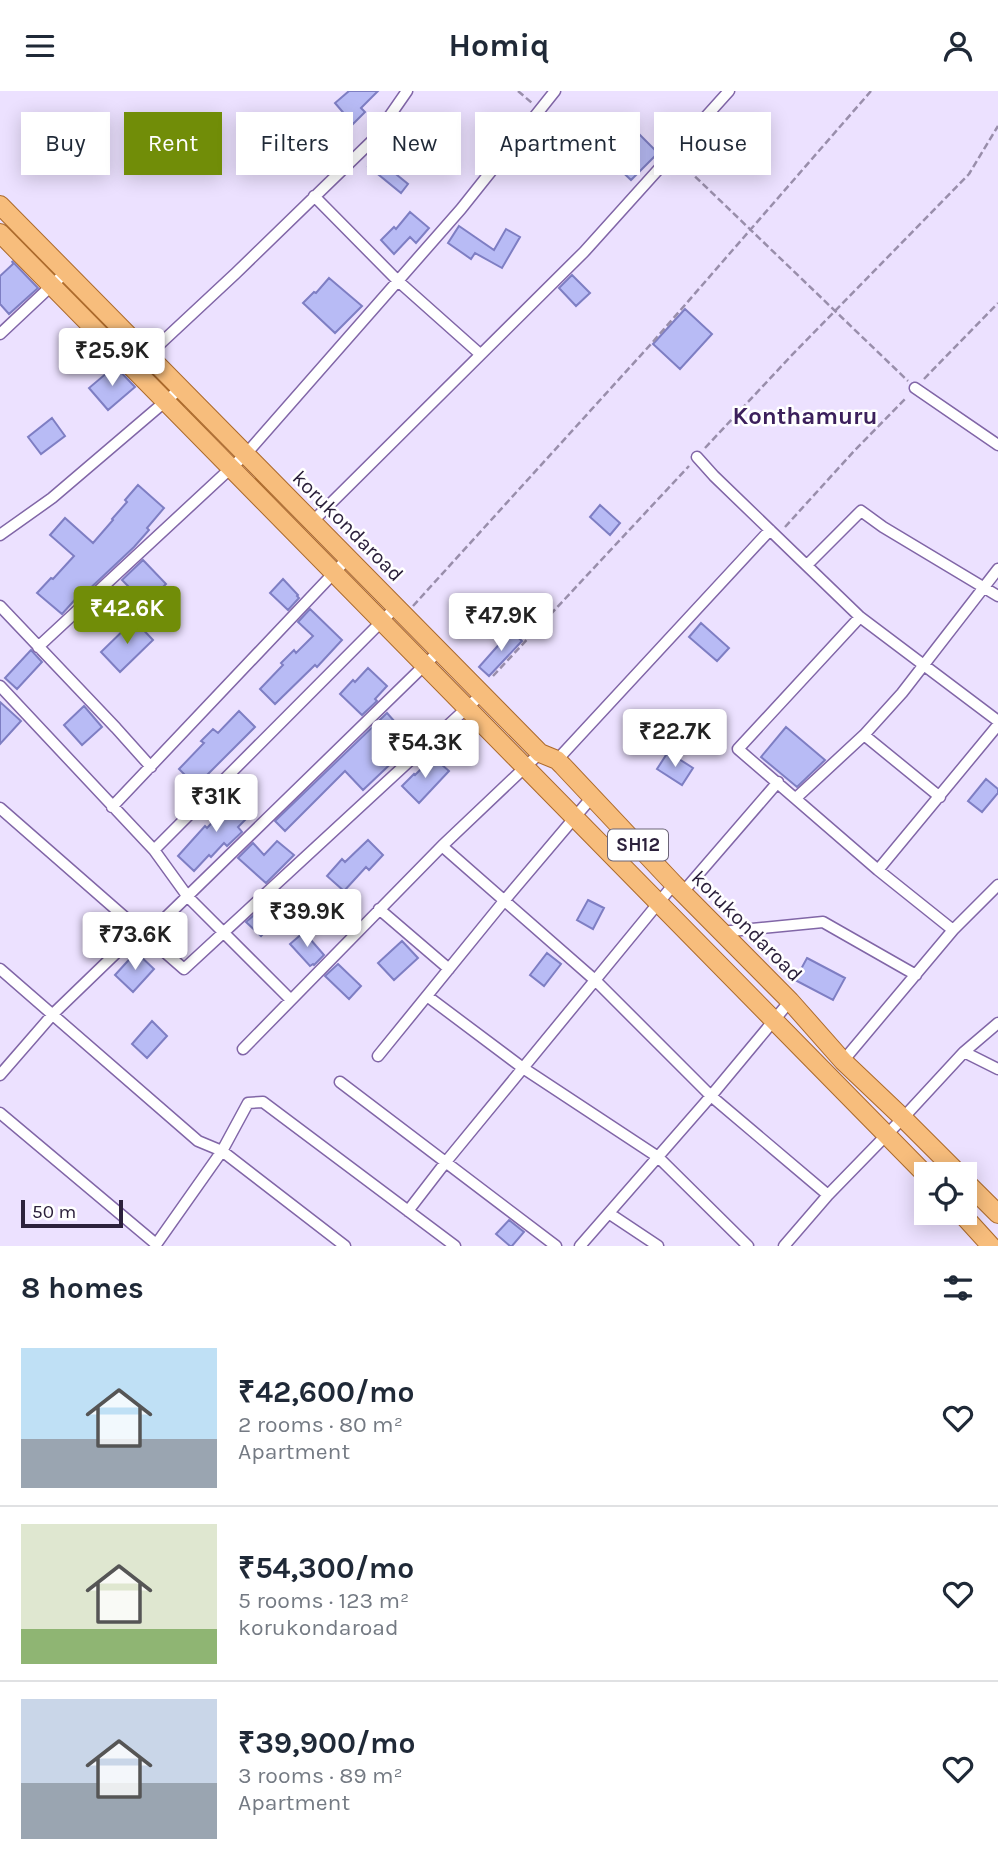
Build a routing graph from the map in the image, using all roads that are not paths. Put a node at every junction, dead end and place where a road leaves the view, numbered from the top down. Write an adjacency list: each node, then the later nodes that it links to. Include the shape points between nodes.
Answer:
1 (407, 91): 4 (street, via 373,140)
2 (555, 91): 8 (street)
3 (729, 91): 11 (street, via 584,252)
4 (314, 196): 8 (street); 12 (street)
5 (1, 208): 7 (main road, korukondaroad / SH12)
6 (0, 233): 9 (main road, SH12)
7 (66, 272): 9 (street); 12 (main road, korukondaroad / SH12)
8 (398, 281): 11 (street); 17 (street)
9 (51, 285): 10 (street); 15 (main road, SH12)
10 (0, 334)
11 (480, 354): 20 (street)
12 (148, 355): 13 (main road, korukondaroad / SH12)
13 (181, 388): 15 (street); 17 (main road, korukondaroad / SH12)
14 (915, 388): 16 (street)
15 (165, 401): 19 (main road, SH12); 22 (street, via 52,498)
16 (998, 445)
17 (246, 454): 19 (street); 20 (main road, korukondaroad / SH12)
18 (697, 457): 21 (street)
19 (231, 468): 26 (main road, SH12); 33 (street)
20 (312, 522): 23 (main road, korukondaroad / SH12)
21 (770, 530): 24 (street); 42 (street)
22 (0, 535)
23 (348, 558): 26 (street); 30 (main road, korukondaroad / SH12)
24 (807, 565): 27 (street, via 861,511); 31 (street)
25 (998, 569): 27 (street)
26 (334, 572): 32 (main road, SH12); 43 (street)
27 (984, 587): 28 (street); 36 (street)
28 (998, 596)
29 (0, 606): 33 (street)
30 (400, 612): 32 (street); 34 (main road, korukondaroad / SH12)
31 (860, 617): 36 (street); 45 (street, via 738,749)
32 (382, 621): 35 (main road, SH12); 53 (street)
33 (38, 647): 43 (street)
34 (439, 651): 35 (street); 38 (main road, korukondaroad / SH12)
35 (425, 665): 39 (main road, SH12); 57 (street)
36 (924, 665): 40 (street); 41 (street)
37 (0, 686): 49 (street)
38 (482, 694): 39 (street); 42 (main road, korukondaroad / SH12)
39 (467, 708): 44 (main road, SH12); 63 (street)
40 (998, 723): 47 (street)
41 (864, 735): 47 (street); 48 (street)
42 (548, 756): 44 (street); 46 (main road, korukondaroad / SH12)
43 (150, 767): 49 (street)
44 (525, 767): 51 (main road, SH12); 52 (street)
45 (778, 782): 48 (street); 55 (street)
46 (592, 797): 51 (street); 55 (main road, korukondaroad / SH12)
47 (940, 797): 54 (street)
48 (796, 798): 54 (street)
49 (112, 807): 53 (street)
50 (0, 808): 61 (street)
51 (575, 817): 58 (street); 59 (main road, SH12)
52 (442, 846): 58 (street); 60 (street)
53 (153, 850): 57 (street)
54 (878, 870): 62 (street)
55 (679, 888): 59 (street); 64 (main road, korukondaroad / SH12)
56 (997, 888): 62 (street)
57 (188, 896): 61 (street, via 163,920); 63 (street)
58 (504, 901): 66 (street); 68 (street)
59 (659, 902): 68 (street); 73 (main road, SH12)
60 (379, 909): 66 (street); 70 (street)
61 (140, 930): 63 (street, via 184,969); 72 (street)
62 (953, 930): 67 (street)
63 (223, 932): 70 (street)
64 (721, 932): 67 (street, via 823,922); 71 (main road, korukondaroad / SH12)
65 (0, 969): 72 (street)
66 (449, 969): 69 (street)
67 (916, 975): 78 (street)
68 (596, 981): 79 (street); 83 (street)
69 (427, 996): 77 (street); 79 (street)
70 (291, 1000): 75 (street)
71 (790, 1001): 73 (street); 78 (main road, korukondaroad / SH12)
72 (52, 1014): 81 (street); 87 (street, via 198,1141)
73 (775, 1020): 83 (street); 86 (main road, SH12)
74 (998, 1023): 76 (street)
75 (243, 1049)
76 (964, 1052): 80 (street); 85 (street)
77 (378, 1056)
78 (843, 1061): 85 (main road, korukondaroad / SH12)
79 (523, 1068): 88 (street); 91 (street)
80 (998, 1069)
81 (0, 1075)
82 (340, 1082): 91 (street)
83 (711, 1096): 88 (street); 93 (street)
84 (0, 1113): 98 (street)
85 (903, 1118): 86 (street); 90 (main road, korukondaroad / SH12)
86 (887, 1134): 89 (main road, SH12); 93 (street)
87 (222, 1151): 94 (street, via 248,1103 263,1102); 98 (street); 99 (street)
88 (658, 1157): 95 (street); 104 (street)
89 (914, 1162)
90 (947, 1162)
91 (445, 1163): 94 (street); 101 (street)
92 (977, 1193): 96 (main road)
93 (828, 1195): 105 (street)
94 (408, 1211): 100 (street)
95 (610, 1214): 102 (street); 103 (street)
96 (998, 1214)
97 (972, 1225): 106 (main road)
98 (155, 1245)
99 (345, 1246)
100 (454, 1246)
101 (556, 1246)
102 (580, 1246)
103 (658, 1246)
104 (748, 1246)
105 (784, 1246)
106 (991, 1246)

